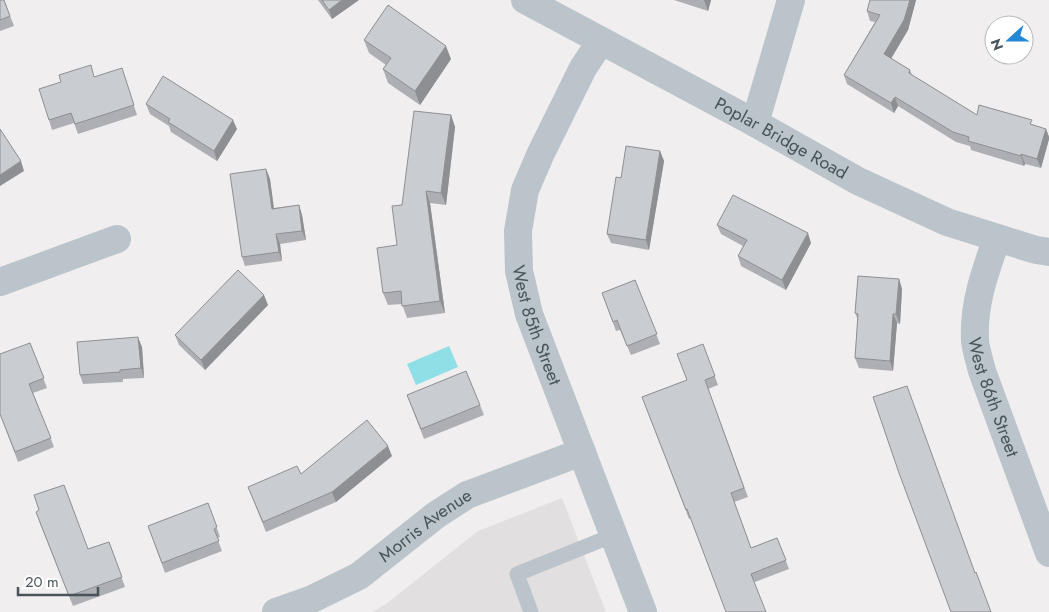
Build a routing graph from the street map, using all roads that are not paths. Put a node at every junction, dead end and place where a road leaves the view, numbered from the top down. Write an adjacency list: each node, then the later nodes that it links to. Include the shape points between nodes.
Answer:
1 (525, 0): 3 (street, Poplar Bridge Road)
2 (791, 0): 4 (street)
3 (601, 41): 4 (street, Poplar Bridge Road); 9 (street, West 85th Street, via 584,68 531,175 518,231 519,272 529,314)
4 (755, 123): 5 (street, Poplar Bridge Road, via 867,185 947,222)
5 (997, 238): 7 (street, Poplar Bridge Road); 11 (street, West 86th Street, via 980,286 975,314 975,343 982,371)
6 (117, 239): 8 (street)
7 (1049, 252)
8 (0, 282)
9 (582, 452): 10 (street, West 85th Street); 12 (street, Morris Avenue, via 467,495 436,515 360,576)
10 (614, 535): 13 (lane, via 517,574); 14 (street, West 85th Street)
11 (1049, 553)
12 (276, 612)
13 (531, 612)
14 (644, 612)

